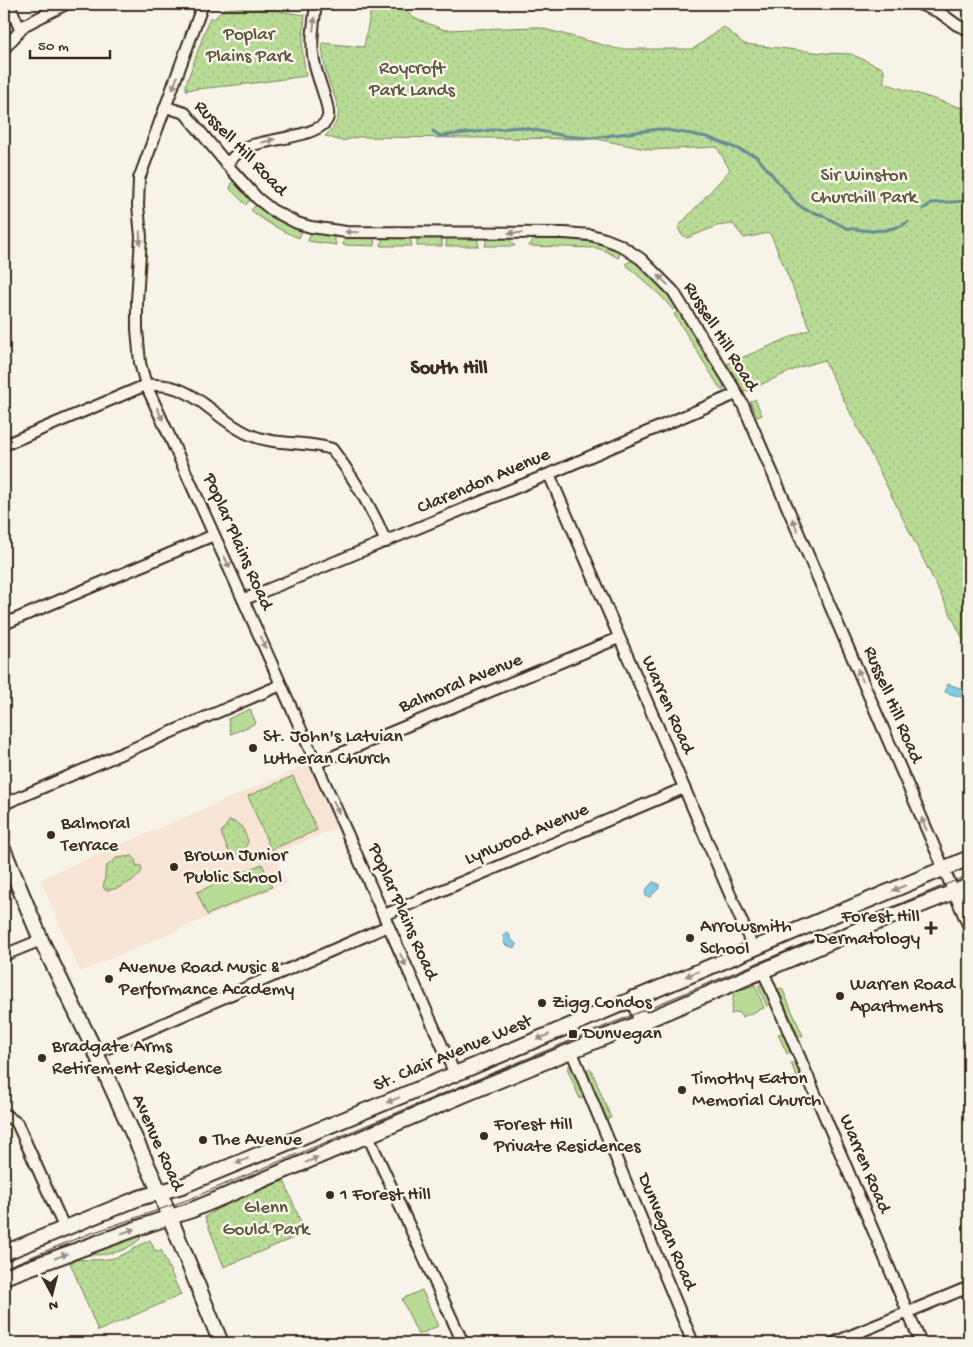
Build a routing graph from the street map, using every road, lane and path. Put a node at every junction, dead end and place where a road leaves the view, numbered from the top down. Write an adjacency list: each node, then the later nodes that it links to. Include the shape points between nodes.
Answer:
1 (9, 4): 7 (street)
2 (66, 4): 7 (street)
3 (203, 4): 10 (street, Poplar Plains Road, one-way to 10)
4 (316, 4): 11 (street, one-way to 4, via 247,147 318,129 326,121 327,104 312,55)
5 (919, 4): 6 (street)
6 (940, 8): 8 (street, via 957,25)
7 (20, 29): 9 (street)
8 (969, 30)
9 (4, 49)
10 (166, 107): 11 (street, Russell Hill Road, via 184,113); 12 (street, Poplar Plains Road, one-way to 12, via 139,179 141,237 137,329)
11 (226, 164): 13 (street, Russell Hill Road, one-way to 11, via 673,291 641,259 620,245 578,234 346,232 311,227 272,210)
12 (146, 385): 14 (street); 16 (street, Poplar Plains Road, one-way to 16); 17 (street, via 160,384 190,393 230,423 265,441 332,449 374,512)
13 (736, 394): 15 (street, Clarendon Avenue); 27 (street, Russell Hill Road, one-way to 13)
14 (4, 445)
15 (549, 474): 17 (street, Clarendon Avenue); 20 (street, Warren Road)
16 (214, 535): 18 (street, Poplar Plains Road, one-way to 18); 19 (street)
17 (386, 542): 18 (street, Clarendon Avenue)
18 (245, 599): 21 (street, Poplar Plains Road, one-way to 21)
19 (4, 624)
20 (619, 638): 22 (street, Balmoral Avenue); 23 (street, Warren Road)
21 (281, 685): 22 (street, Poplar Plains Road); 24 (street)
22 (317, 763): 30 (street, Poplar Plains Road, one-way to 30)
23 (684, 788): 30 (street, Lynwood Avenue); 34 (street, Warren Road)
24 (4, 804)
25 (4, 851): 33 (main road, Avenue Road)
26 (969, 858): 27 (main road, St. Clair Avenue West)
27 (944, 868): 29 (street, Russell Hill Road); 34 (main road, St. Clair Avenue West, one-way to 34)
28 (969, 886): 29 (main road)
29 (954, 892): 32 (street, Russell Hill Road); 36 (main road)
30 (384, 915): 31 (street, Poplar Plains Road)
31 (388, 926): 40 (street); 41 (street, Poplar Plains Road, one-way to 41)
32 (969, 927)
33 (41, 940): 35 (street); 40 (main road, Avenue Road)
34 (754, 950): 37 (main road, St. Clair Avenue West, one-way to 37)
35 (4, 954)
36 (763, 971): 38 (main road); 50 (street, Warren Road)
37 (633, 998): 38 (main road); 41 (main road, St. Clair Avenue West, one-way to 41)
38 (642, 1022): 39 (main road)
39 (571, 1050): 43 (main road); 53 (street, Dunvegan Road)
40 (96, 1053): 44 (main road, Avenue Road)
41 (455, 1074): 44 (main road, St. Clair Avenue West, one-way to 44)
42 (4, 1114): 46 (street, via 17,1123)
43 (368, 1136): 45 (main road, one-way to 43); 52 (street)
44 (160, 1193): 45 (main road, Avenue Road); 46 (main road, St. Clair Avenue West)
45 (170, 1218): 48 (main road, one-way to 45); 51 (main road, Avenue Road)
46 (64, 1227): 47 (main road, St. Clair Avenue West)
47 (4, 1253)
48 (4, 1277)
49 (969, 1287): 50 (street)
50 (908, 1313): 54 (street); 55 (street, Warren Road)
51 (221, 1343)
52 (463, 1343)
53 (693, 1343)
54 (834, 1343)
55 (921, 1343)

